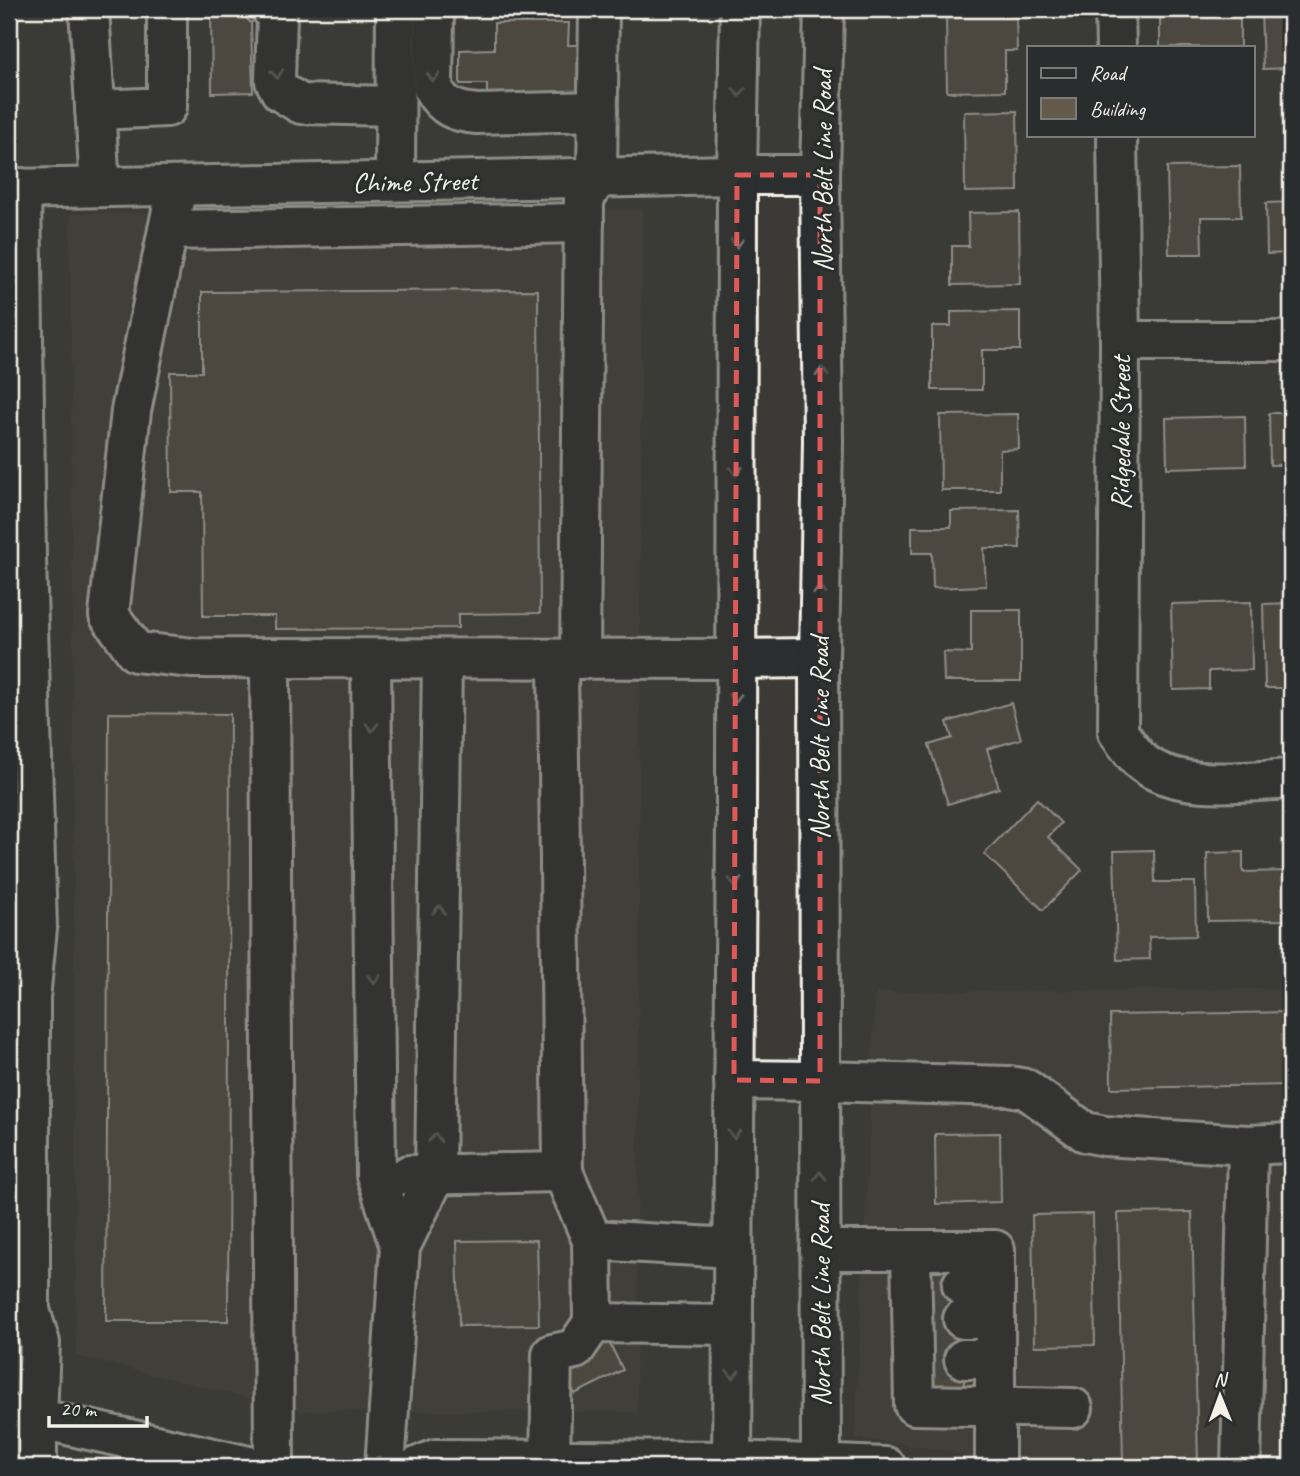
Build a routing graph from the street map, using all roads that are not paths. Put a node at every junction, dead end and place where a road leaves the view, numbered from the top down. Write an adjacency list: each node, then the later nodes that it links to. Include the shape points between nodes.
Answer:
1 (89, 9): 12 (main road)
2 (167, 9): 12 (main road, via 167,107)
3 (271, 9): 11 (main road, one-way to 11, via 277,15 275,80 281,92 301,104)
4 (396, 9): 11 (main road)
5 (435, 9): 13 (main road, one-way to 13, via 433,89 451,108 477,114)
6 (599, 9): 13 (main road)
7 (740, 9): 15 (main road, one-way to 15)
8 (824, 9): 16 (main road, North Belt Line Road)
9 (1115, 9): 10 (main road)
10 (1116, 46)
11 (395, 106): 18 (main road)
12 (95, 110): 20 (main road)
13 (598, 111): 17 (main road)
14 (1117, 136): 24 (main road, Ridgedale Street)
15 (737, 175): 16 (main road, Chime Street); 17 (main road, Chime Street); 32 (main road, one-way to 32)
16 (820, 175): 27 (main road, North Belt Line Road, one-way to 16, via 823,441)
17 (597, 178): 18 (main road, Chime Street); 22 (main road, via 584,199)
18 (395, 181): 19 (main road, Chime Street)
19 (177, 186): 20 (main road, Chime Street); 23 (main road)
20 (100, 187): 21 (main road, Chime Street)
21 (15, 189): 26 (main road)
22 (584, 223): 23 (main road); 31 (main road)
23 (168, 230): 28 (main road, via 131,411 109,615 136,652 193,659)
24 (1121, 341): 25 (main road); 33 (main road, Ridgedale Street, via 1118,732 1141,761 1160,773 1205,783)
25 (1291, 341)
26 (17, 558): 46 (main road, via 37,928 30,998)
27 (819, 658): 32 (main road); 35 (main road, North Belt Line Road)
28 (270, 659): 29 (main road); 58 (main road)
29 (372, 659): 30 (main road); 39 (main road, one-way to 39)
30 (442, 659): 31 (main road); 40 (main road, one-way to 30)
31 (569, 659): 32 (main road); 38 (main road)
32 (735, 659): 34 (main road, one-way to 34)
33 (1291, 779)
34 (734, 1080): 35 (main road); 43 (main road, one-way to 43)
35 (820, 1081): 37 (main road, via 1009,1086 1026,1089 1085,1132); 44 (main road, North Belt Line Road, one-way to 35)
36 (1291, 1143): 37 (main road)
37 (1248, 1145): 63 (main road)
38 (563, 1172): 40 (main road); 41 (main road)
39 (376, 1175): 40 (main road); 42 (main road)
40 (435, 1176): 42 (main road)
41 (592, 1240): 43 (main road); 47 (main road)
42 (400, 1247): 59 (main road)
43 (733, 1248): 48 (main road)
44 (820, 1250): 45 (main road); 55 (main road, North Belt Line Road)
45 (945, 1296): 49 (main road); 49 (main road)
46 (20, 1310): 52 (main road, via 40,1343)
47 (593, 1323): 48 (main road); 53 (main road, via 575,1349 552,1354)
48 (733, 1325): 54 (main road, one-way to 54)
49 (950, 1359): 50 (main road); 50 (main road, via 914,1405)
50 (995, 1407): 51 (main road); 62 (main road)
51 (1073, 1408)
52 (23, 1417): 56 (main road); 57 (main road)
53 (550, 1460): 54 (main road); 60 (main road, via 436,1459)
54 (732, 1464): 55 (main road)
55 (821, 1466): 61 (main road)
56 (37, 1467)
57 (253, 1467)
58 (274, 1467)
59 (385, 1467)
60 (417, 1467)
61 (886, 1467)
62 (995, 1467)
63 (1241, 1467)

